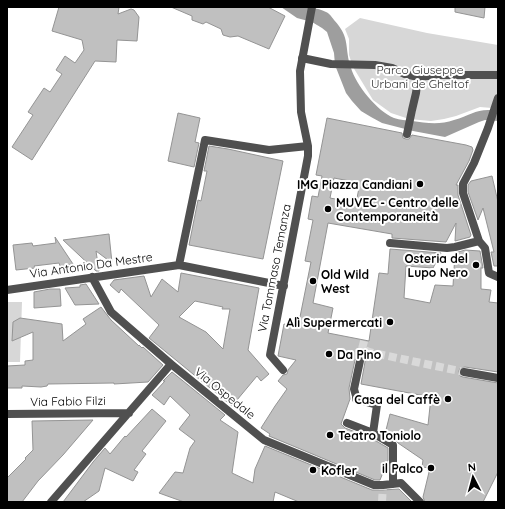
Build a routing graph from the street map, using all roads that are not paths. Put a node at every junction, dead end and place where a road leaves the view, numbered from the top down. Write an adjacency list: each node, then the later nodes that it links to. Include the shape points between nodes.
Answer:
1 (312, 7): 2 (street, Via Tommaso Temanza)
2 (302, 58): 4 (street, via 331,64 375,64); 7 (street, Via Tommaso Temanza, via 301,112)
3 (498, 74): 4 (street)
4 (418, 77): 6 (street)
5 (497, 100): 8 (street, via 474,163 463,184 463,193)
6 (407, 134)
7 (308, 146): 10 (street, via 269,150 205,140); 13 (street, Via Tommaso Temanza)
8 (479, 241): 9 (street, via 447,248); 12 (street, via 485,248 489,274)
9 (390, 243)
10 (179, 265): 11 (street, Via Antonio Da Mestre); 13 (street)
11 (92, 277): 14 (street, Via Antonio Da Mestre); 16 (street, Via Ospedale, via 111,312)
12 (498, 277)
13 (284, 286): 17 (street, Via Tommaso Temanza, via 270,355)
14 (7, 290)
15 (360, 361): 23 (street, via 354,389 356,399 377,405)
16 (169, 367): 20 (street); 24 (street, Via Ospedale, via 264,440 374,485)
17 (283, 370)
18 (464, 372): 19 (street)
19 (498, 378)
20 (129, 413): 21 (street, Via Fabio Filzi); 25 (street)
21 (7, 414)
22 (347, 423): 23 (street)
23 (373, 433): 24 (street, via 393,445)
24 (393, 484): 26 (street, via 401,483)
25 (51, 502)
26 (420, 502)

